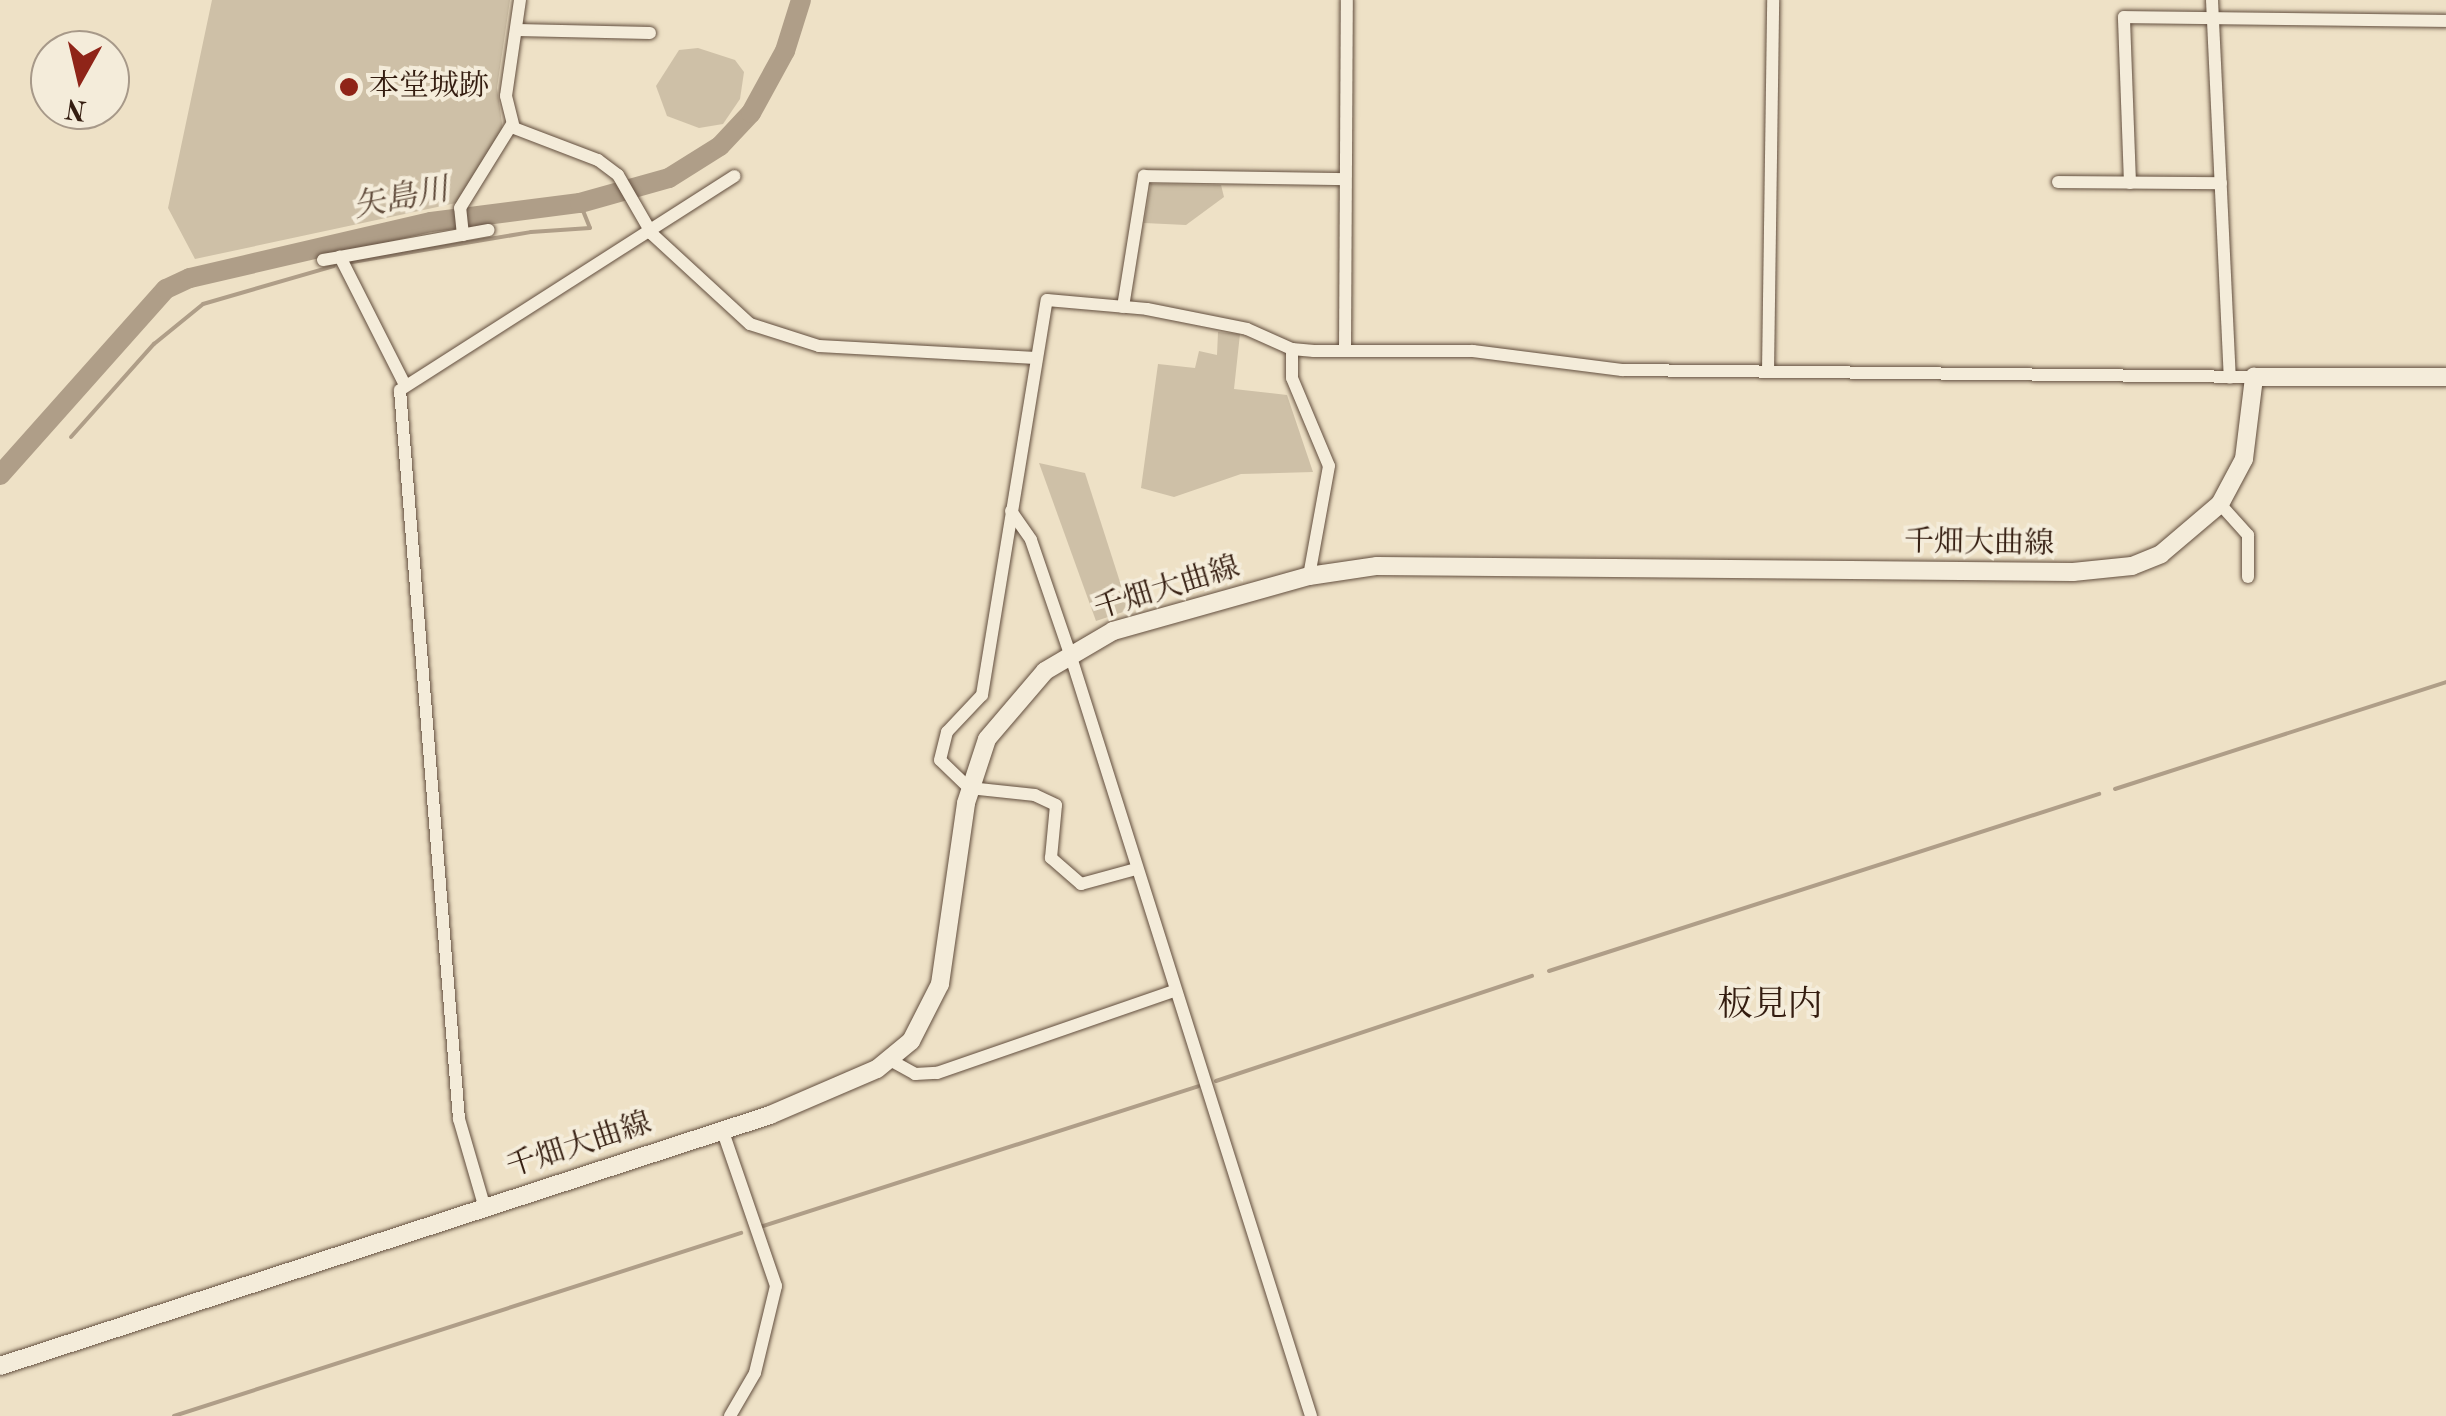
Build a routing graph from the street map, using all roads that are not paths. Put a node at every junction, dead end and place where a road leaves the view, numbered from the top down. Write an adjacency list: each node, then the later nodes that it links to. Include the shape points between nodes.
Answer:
1 (520, 0): 7 (street)
2 (1347, 0): 11 (street)
3 (1773, 0): 24 (street)
4 (2212, 0): 5 (street)
5 (2213, 18): 6 (street); 13 (street, via 2124,17); 14 (street)
6 (2446, 21)
7 (517, 30): 8 (street); 9 (street, via 506,96)
8 (650, 33)
9 (512, 124): 16 (street, via 459,212); 17 (street, via 523,136 598,160 626,184)
10 (734, 176): 17 (street, via 724,176)
11 (1345, 179): 20 (street, via 1144,176); 22 (street)
12 (2058, 182): 13 (street)
13 (2130, 183): 14 (street)
14 (2221, 183): 27 (street)
15 (489, 230): 16 (street)
16 (463, 234): 18 (street)
17 (652, 234): 23 (street, via 750,324 796,342 982,360); 28 (street)
18 (340, 257): 19 (street); 28 (street)
19 (323, 260)
20 (1123, 307): 21 (street, via 1247,328); 23 (street, via 1047,300)
21 (1292, 349): 22 (street); 31 (street, via 1292,378 1329,466)
22 (1345, 351): 24 (street, via 1473,351 1622,370)
23 (1036, 358): 30 (street)
24 (1768, 372): 27 (street)
25 (2446, 376): 26 (main road)
26 (2254, 377): 27 (street); 29 (main road, 千畑大曲線, via 2244,459)
27 (2230, 378)
28 (405, 385): 39 (street, via 399,398 459,1119)
29 (2220, 504): 31 (main road, 千畑大曲線, via 2161,554 2105,571 1377,566); 32 (street, via 2248,536)
30 (1011, 511): 33 (street, via 1031,540); 34 (street, via 982,695 940,747 945,771)
31 (1309, 576): 33 (main road, 千畑大曲線, via 1148,617)
32 (2248, 577)
33 (1070, 654): 34 (main road, 千畑大曲線, via 998,720); 35 (street)
34 (969, 788): 35 (street, via 1035,795 1056,804 1051,858 1081,884); 37 (main road, 千畑大曲線, via 940,984 923,1023)
35 (1136, 869): 36 (street)
36 (1174, 991): 37 (street, via 937,1073 915,1074); 42 (street)
37 (890, 1060): 38 (main road, 千畑大曲線, via 832,1092)
38 (722, 1129): 39 (main road, 千畑大曲線); 41 (street, via 776,1286 755,1373)
39 (484, 1206): 40 (main road, 千畑大曲線)
40 (0, 1366)
41 (730, 1416)
42 (1311, 1416)

